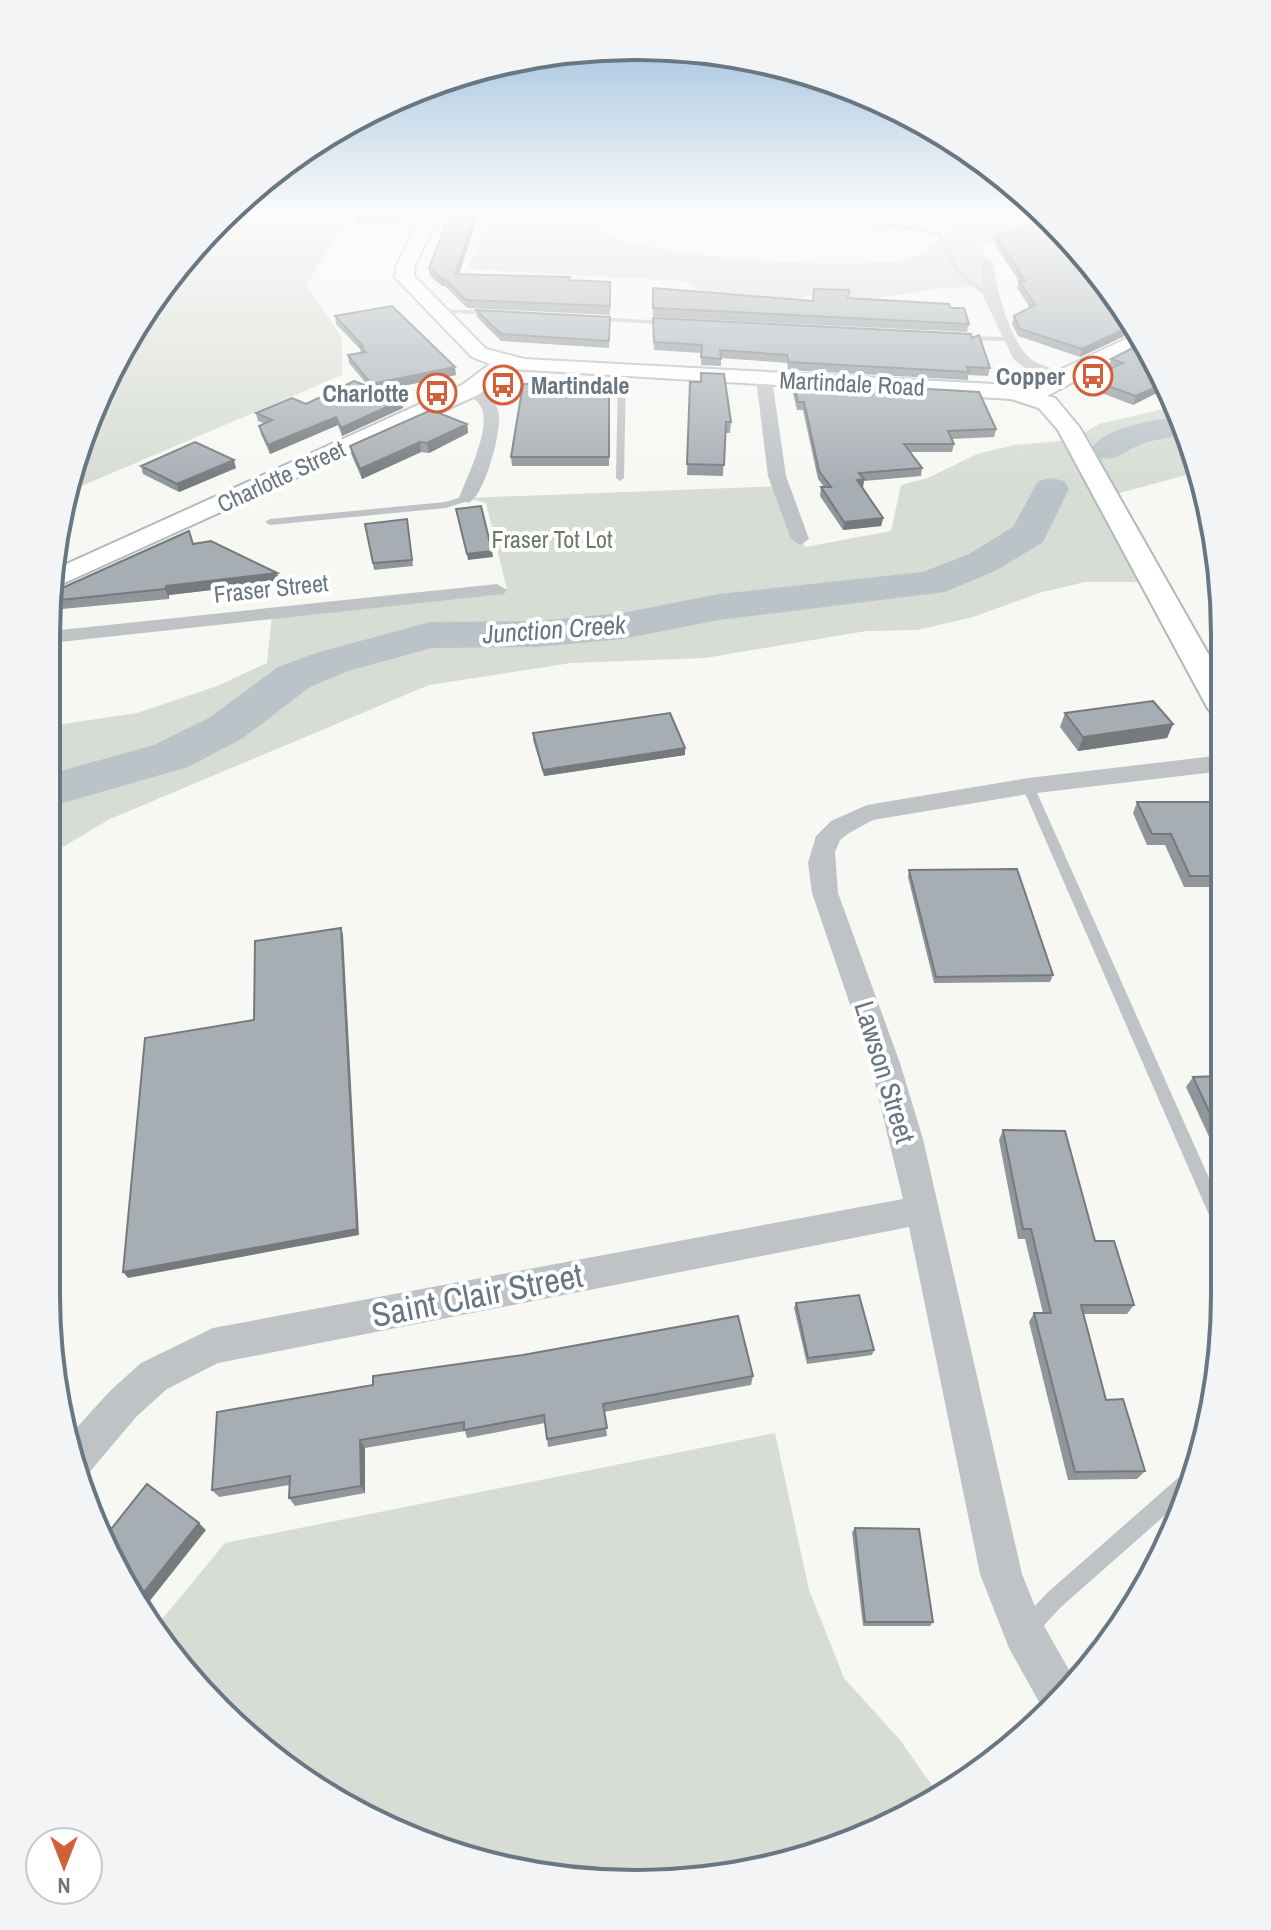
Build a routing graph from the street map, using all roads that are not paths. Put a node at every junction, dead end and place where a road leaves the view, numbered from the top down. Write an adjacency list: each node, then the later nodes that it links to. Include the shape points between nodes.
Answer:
1 (431, 306): 3 (street, Martindale Road)
2 (994, 306): 8 (street)
3 (435, 310): 4 (lane); 10 (street, Martindale Road, via 479,353)
4 (512, 314)
5 (575, 318): 6 (lane)
6 (686, 324)
7 (954, 338): 8 (lane)
8 (1008, 339): 12 (street, via 1028,364)
9 (1131, 343): 12 (street)
10 (506, 362): 11 (street, Martindale Road); 14 (street, Charlotte Street)
11 (622, 370): 13 (street, Martindale Road); 16 (lane)
12 (1065, 377): 15 (street)
13 (764, 379): 15 (street, Martindale Road); 19 (street, via 777,476)
14 (470, 390): 17 (street, via 483,398 492,415); 20 (street, Charlotte Street)
15 (1032, 397): 23 (street, Martindale Road, via 1061,418)
16 (620, 478)
17 (468, 498): 18 (lane, via 446,505)
18 (270, 522)
19 (800, 539)
20 (63, 575)
21 (497, 590): 22 (street, Fraser Street)
22 (60, 636)
23 (1211, 686)
24 (1211, 764): 25 (street, Lawson Street)
25 (1028, 786): 26 (lane); 27 (street, Lawson Street, via 867,813 827,835 821,849 825,893 885,1063)
26 (1211, 1201)
27 (922, 1210): 28 (street, Saint Clair Street, via 213,1346 154,1376); 30 (street, Lawson Street, via 1001,1574)
28 (82, 1450)
29 (1175, 1494): 30 (lane)
30 (1024, 1633): 31 (street, Lawson Street)
31 (1055, 1687)

